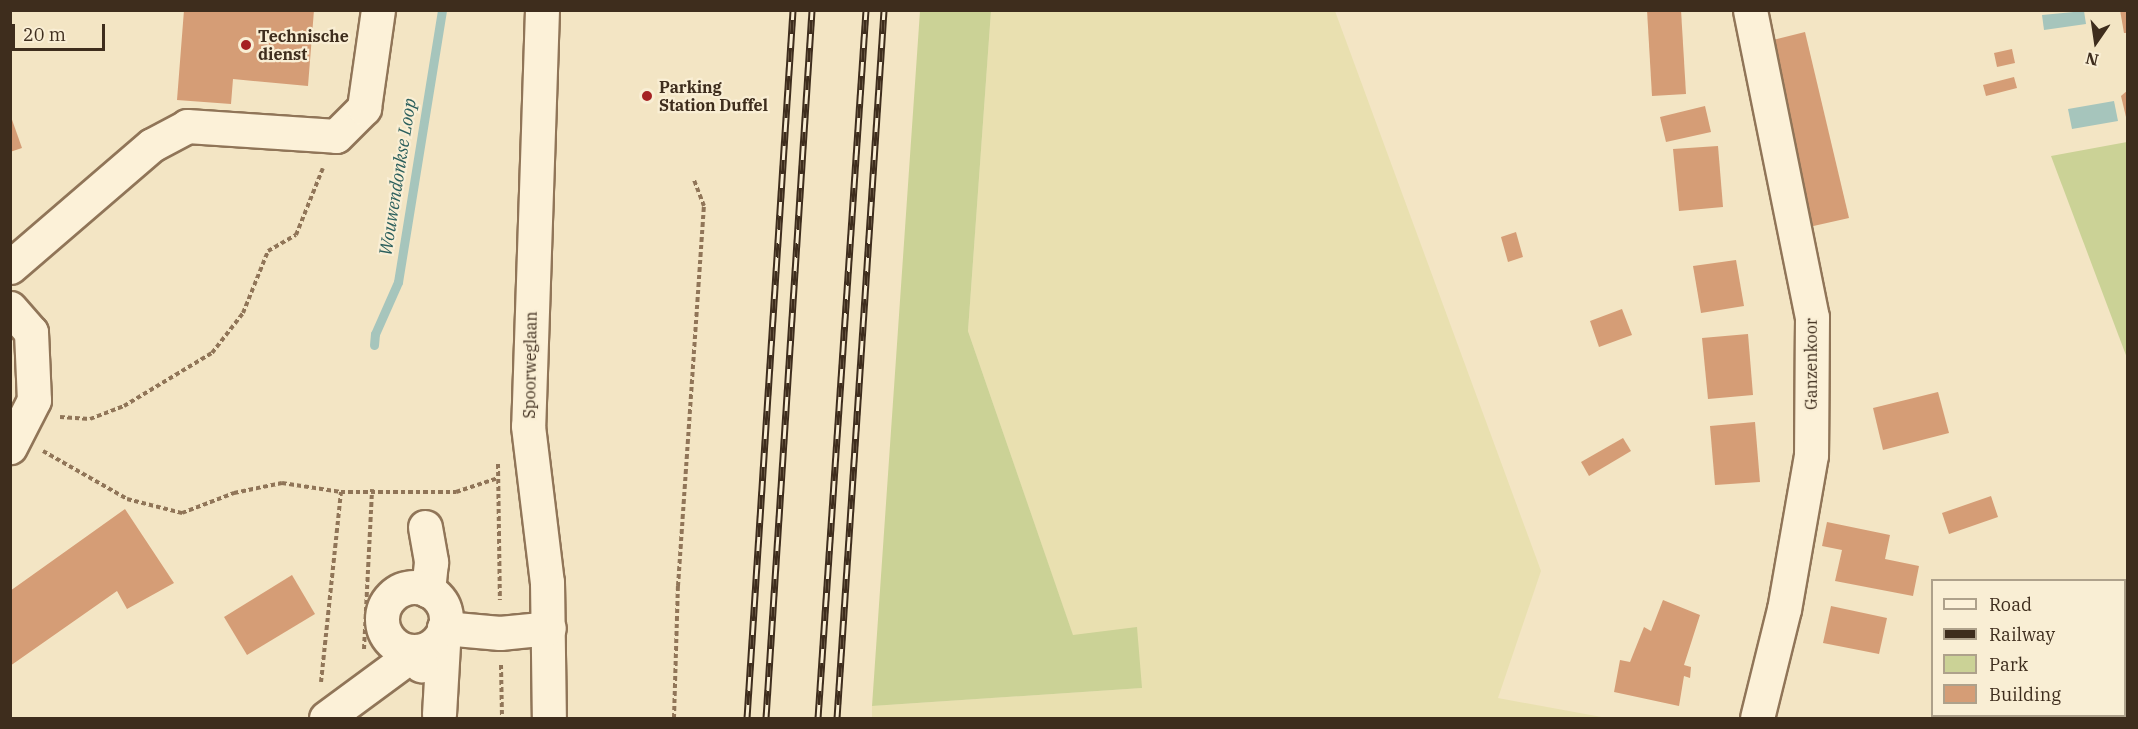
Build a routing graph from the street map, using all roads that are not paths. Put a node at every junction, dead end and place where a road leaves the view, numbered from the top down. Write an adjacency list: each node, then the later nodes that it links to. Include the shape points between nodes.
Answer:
1 (378, 10): 4 (street, via 364,108 336,136 187,126 152,145)
2 (542, 10): 8 (street, Spoorweglaan, via 528,417)
3 (1750, 10): 12 (street, Ganzenkoor, via 1812,317 1811,454 1784,609)
4 (10, 267)
5 (10, 309): 6 (street, via 31,332 34,400)
6 (18, 433)
7 (444, 628): 8 (street, via 500,633); 9 (street, via 437,642); 9 (street, via 439,714 428,695); 9 (street, via 442,604 418,589 389,599 382,620 389,640 398,647)
8 (549, 628): 11 (street, Spoorweglaan)
9 (417, 651): 10 (street)
10 (326, 718)
11 (549, 718)
12 (1757, 718)

